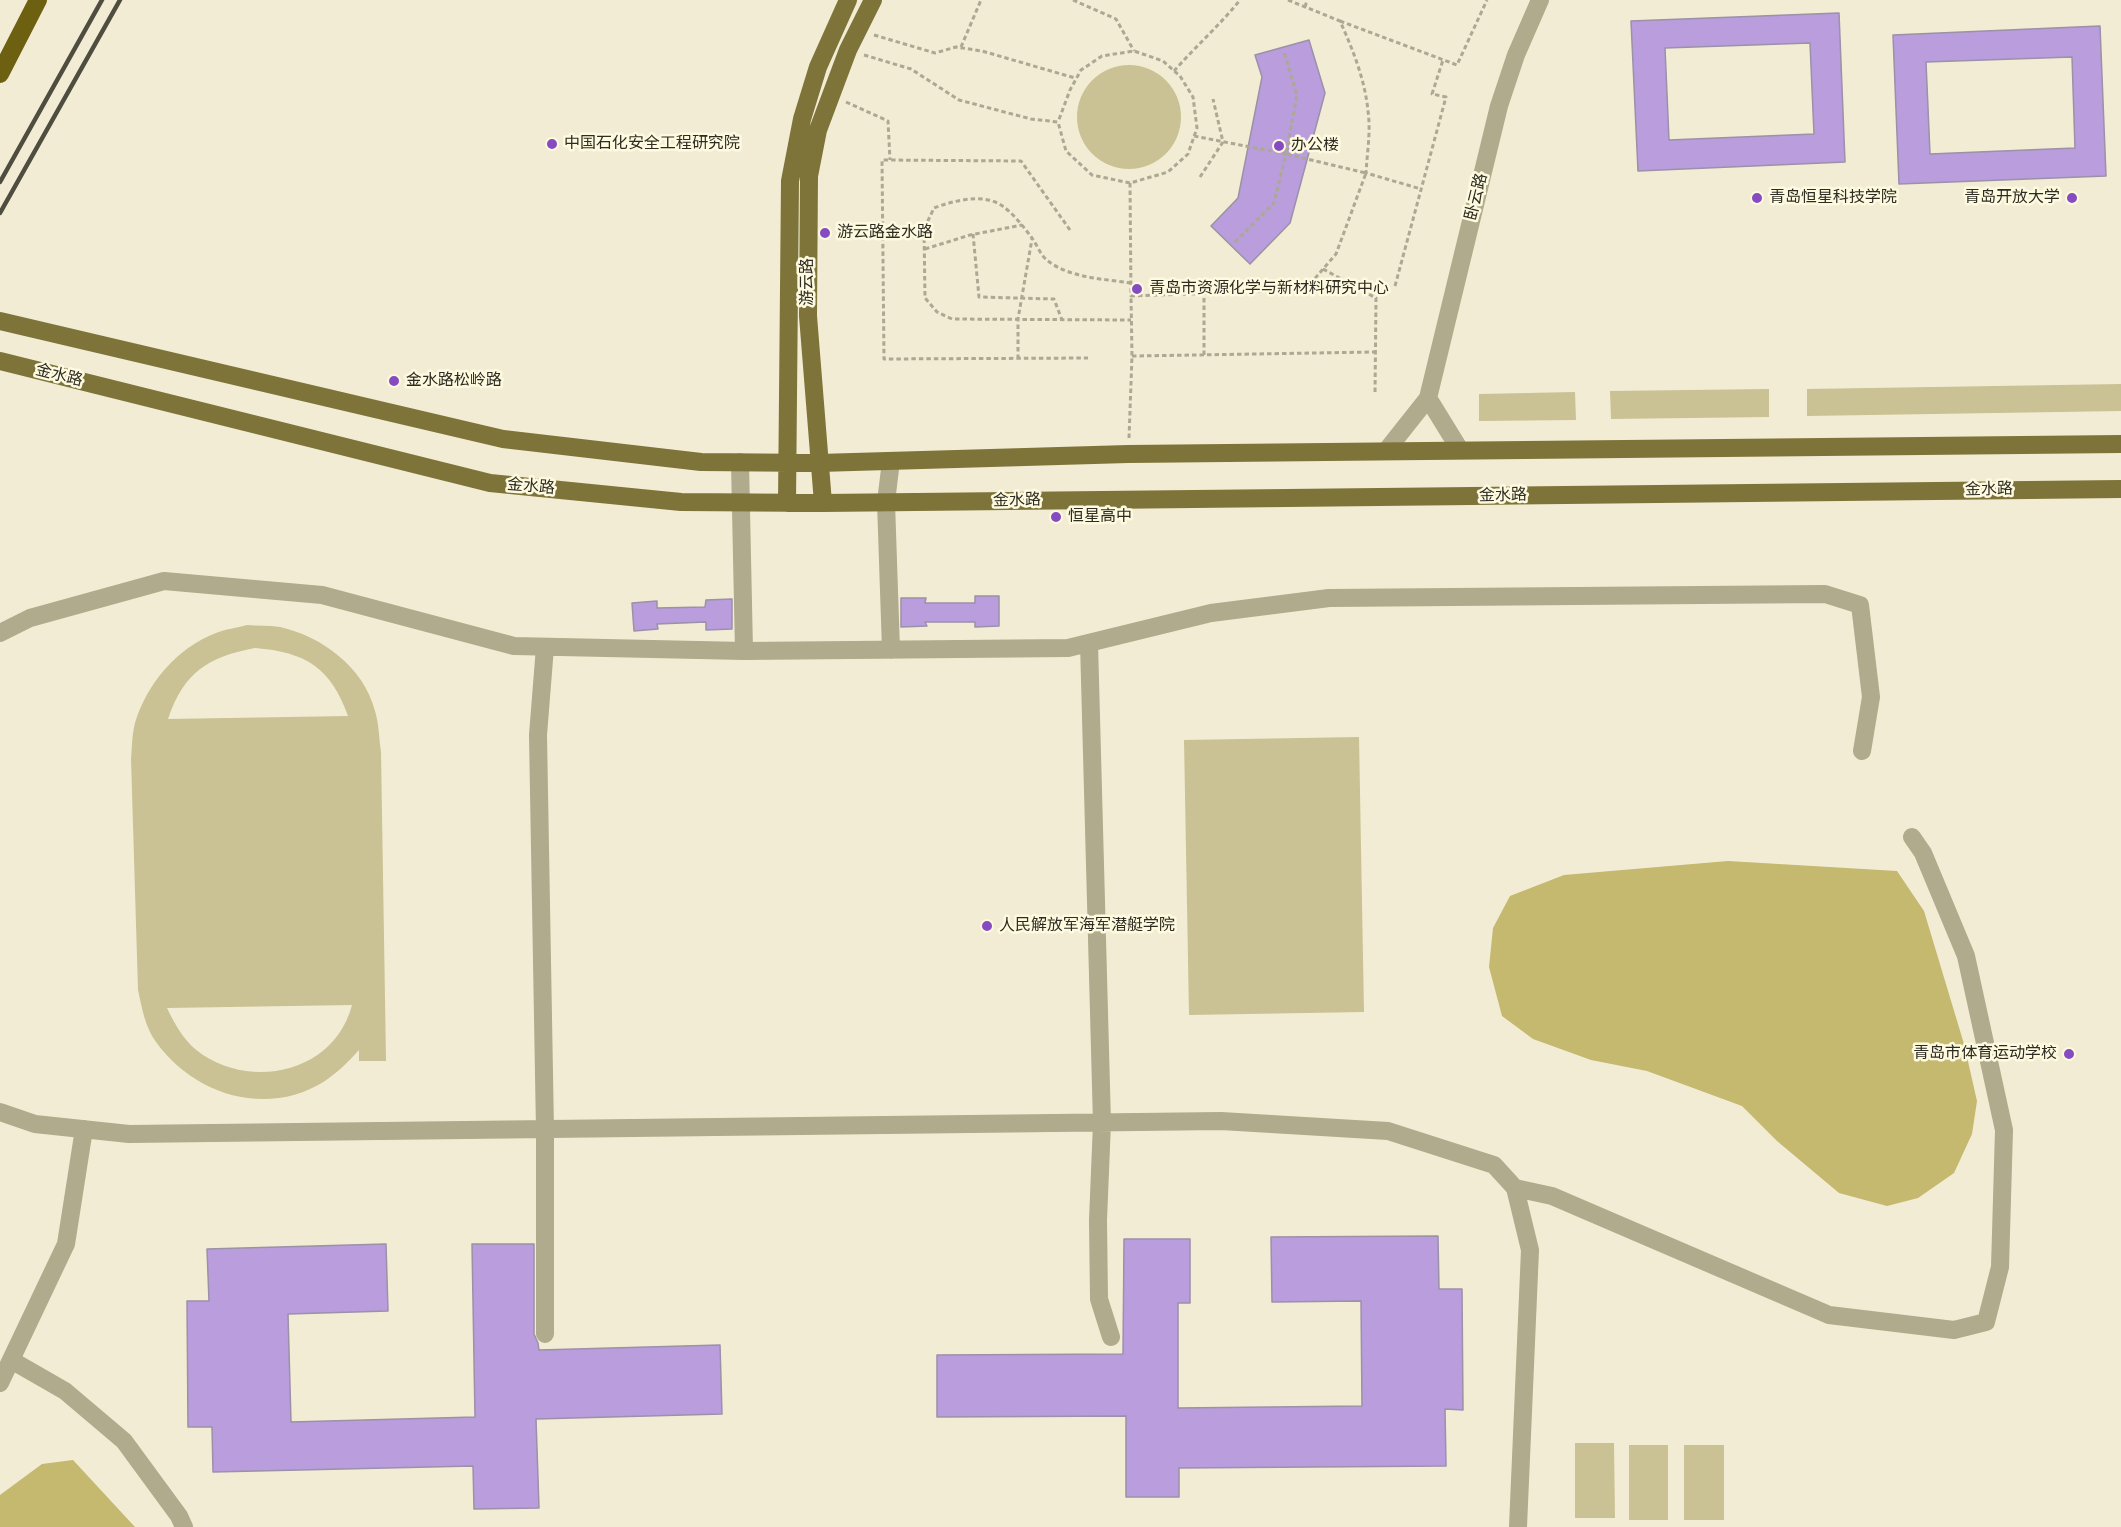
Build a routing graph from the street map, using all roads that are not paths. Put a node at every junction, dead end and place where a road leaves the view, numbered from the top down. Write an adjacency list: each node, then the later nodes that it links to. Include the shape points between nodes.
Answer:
1 (38, 0): 5 (highway)
2 (848, 0): 14 (main road, 游云路, via 818,67 802,119 790,181)
3 (873, 0): 15 (main road, 游云路, via 830,95 809,176 808,315)
4 (1540, 0): 8 (street, 卧云路, via 1499,106)
5 (0, 74)
6 (0, 321): 13 (main road, via 503,439 701,462)
7 (0, 361): 17 (main road, 金水路, via 490,483 681,501)
8 (1428, 398): 10 (street); 11 (street, 卧云路)
9 (2121, 444): 10 (main road)
10 (1460, 450): 11 (main road)
11 (1386, 451): 12 (main road)
12 (891, 460): 15 (main road); 18 (street)
13 (740, 462): 14 (main road); 17 (street)
14 (787, 463): 15 (main road); 19 (main road, 游云路)
15 (819, 463): 20 (main road, 游云路)
16 (2121, 489): 18 (main road, 金水路)
17 (740, 502): 19 (main road, 金水路); 25 (street)
18 (886, 502): 20 (main road, 金水路); 24 (street)
19 (787, 503): 20 (main road, 金水路)
20 (824, 503)
21 (0, 633): 23 (street, via 30,618 164,581 322,595 514,646)
22 (1089, 643): 24 (street, via 1068,648); 26 (street, via 1211,613 1329,598 1825,594 1860,605 1871,697); 29 (street)
23 (544, 646): 25 (street); 31 (street, via 538,735)
24 (891, 650): 25 (street)
25 (744, 651)
26 (1862, 751)
27 (1912, 837): 32 (street, via 1923,853 1966,956 2004,1130 2000,1267 1986,1322 1954,1330 1829,1315 1552,1196)
28 (0, 1113): 30 (street, via 35,1124)
29 (1102, 1123): 31 (street); 32 (street, via 1221,1121 1388,1131 1494,1165); 34 (street, via 1099,1299)
30 (84, 1129): 31 (street, via 129,1134); 35 (street, via 66,1244)
31 (545, 1130): 33 (street)
32 (1515, 1188): 38 (street, via 1530,1250)
33 (545, 1334)
34 (1111, 1337)
35 (11, 1360): 36 (street); 37 (street, via 65,1391 124,1442)
36 (0, 1383)
37 (184, 1527)
38 (1518, 1527)

